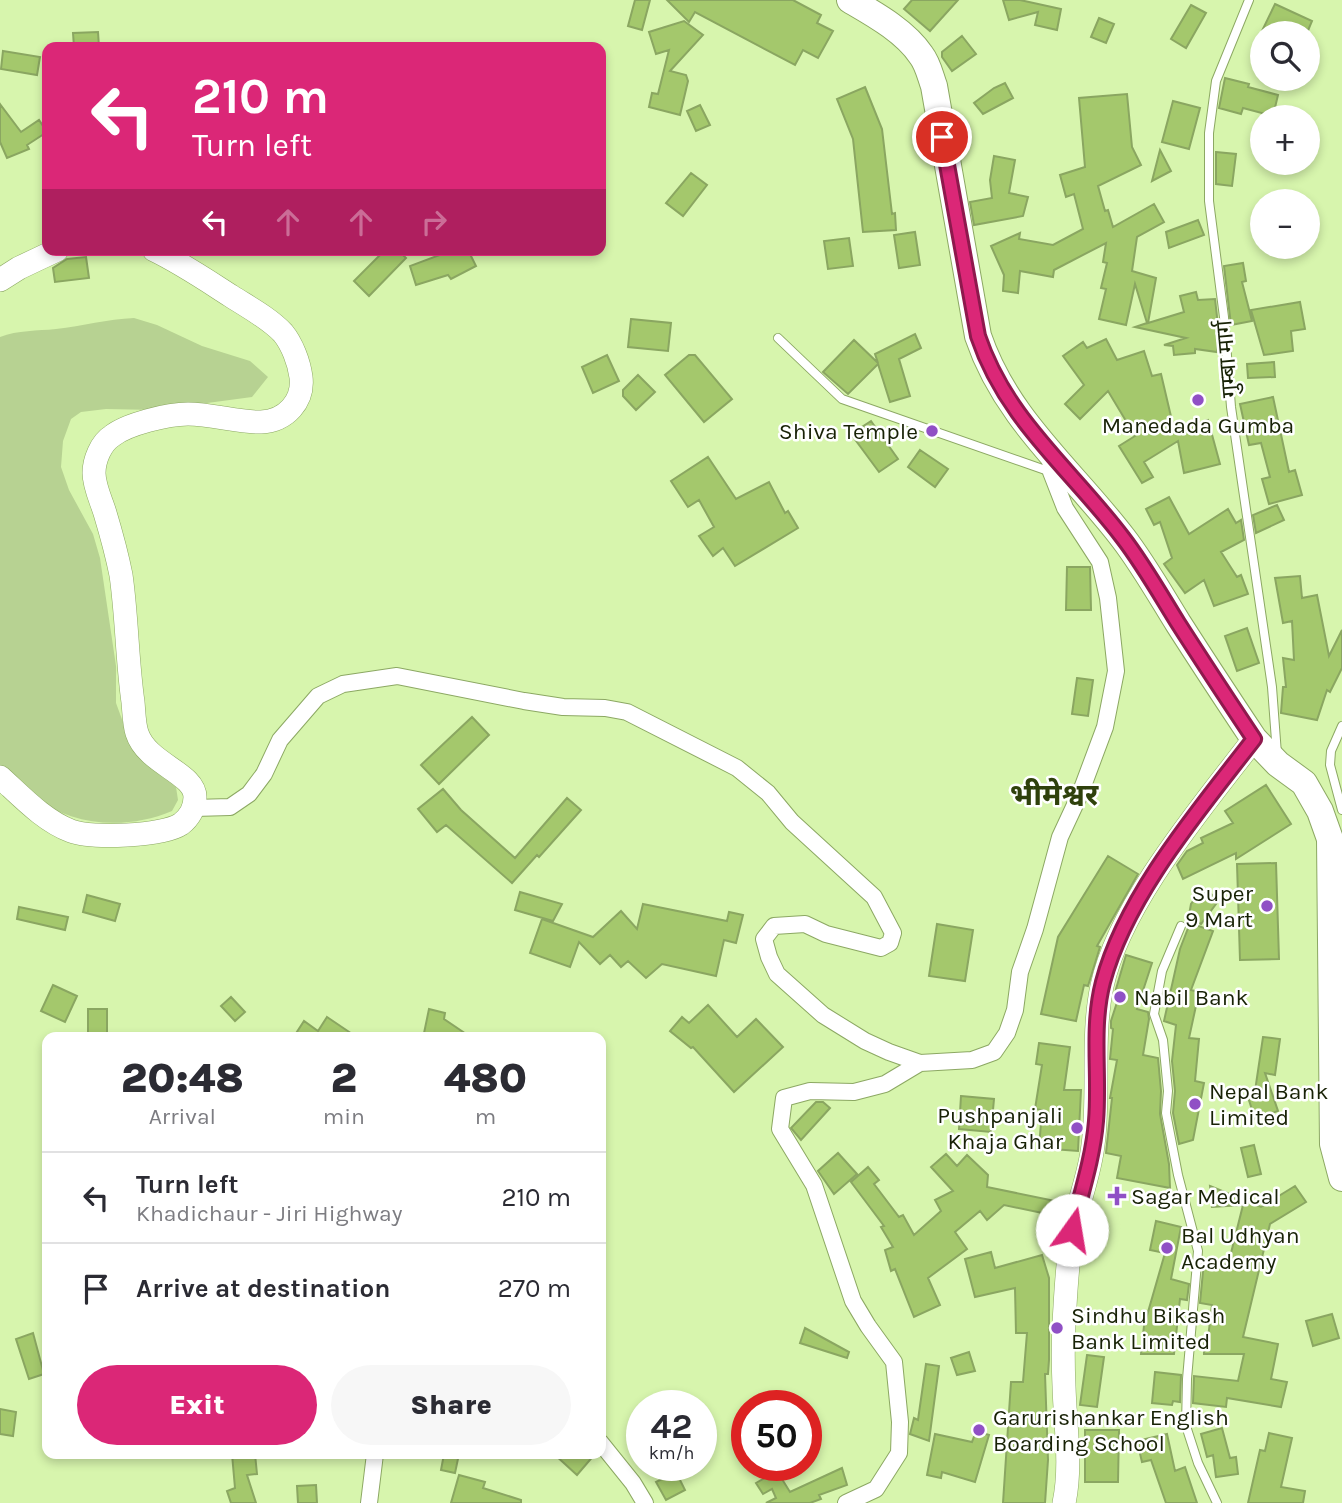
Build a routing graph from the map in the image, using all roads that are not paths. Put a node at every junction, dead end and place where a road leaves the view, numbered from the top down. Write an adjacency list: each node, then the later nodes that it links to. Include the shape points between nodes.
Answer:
1 (850, 0): 7 (main road, via 898,33 921,53 928,66 978,336 1003,392)
2 (1249, 0): 10 (lane, गुम्बा मार्ग, via 1216,81 1209,133 1209,201)
3 (44, 256): 5 (main road)
4 (166, 256): 12 (main road, via 284,334 299,362 302,380 295,407 281,417 262,422 216,415 166,417 110,436 96,457 94,474 121,575 137,733 157,760 192,785)
5 (0, 279)
6 (778, 338): 7 (lane, via 842,399)
7 (1051, 462): 9 (main road, via 1123,538); 17 (street, via 1065,508 1101,562 1116,671 1105,727 1060,837 1007,1033 994,1052 972,1060)
8 (1342, 726): 13 (lane, via 1330,765)
9 (1254, 739): 10 (main road); 24 (main road, via 1139,900 1102,985 1093,1149 1067,1268 1063,1385 1068,1465)
10 (1278, 764): 16 (main road, via 1304,783 1321,811 1330,839)
11 (0, 777): 12 (main road, via 52,821 73,832 105,836 170,829 187,819)
12 (194, 808): 17 (street, via 230,807 249,794 280,740 318,696 344,684 397,676 524,701 627,712 737,768 874,897 893,933 890,943 880,948 805,924 774,926 764,939 777,974 822,1015 865,1041)
13 (1342, 810)
14 (1181, 926): 25 (lane, via 1162,971 1154,1014 1163,1040 1166,1113 1198,1251 1186,1426)
15 (1340, 959): 16 (lane)
16 (1330, 997): 18 (main road, via 1333,1144)
17 (920, 1063): 23 (street, via 885,1084 854,1092 810,1090 784,1098 780,1129 814,1185 853,1301 894,1362 899,1452 876,1489)
18 (1342, 1178)
19 (606, 1449): 22 (street)
20 (374, 1459): 21 (street)
21 (369, 1503)
22 (645, 1503)
23 (846, 1503)
24 (1064, 1503)
25 (1217, 1503)

